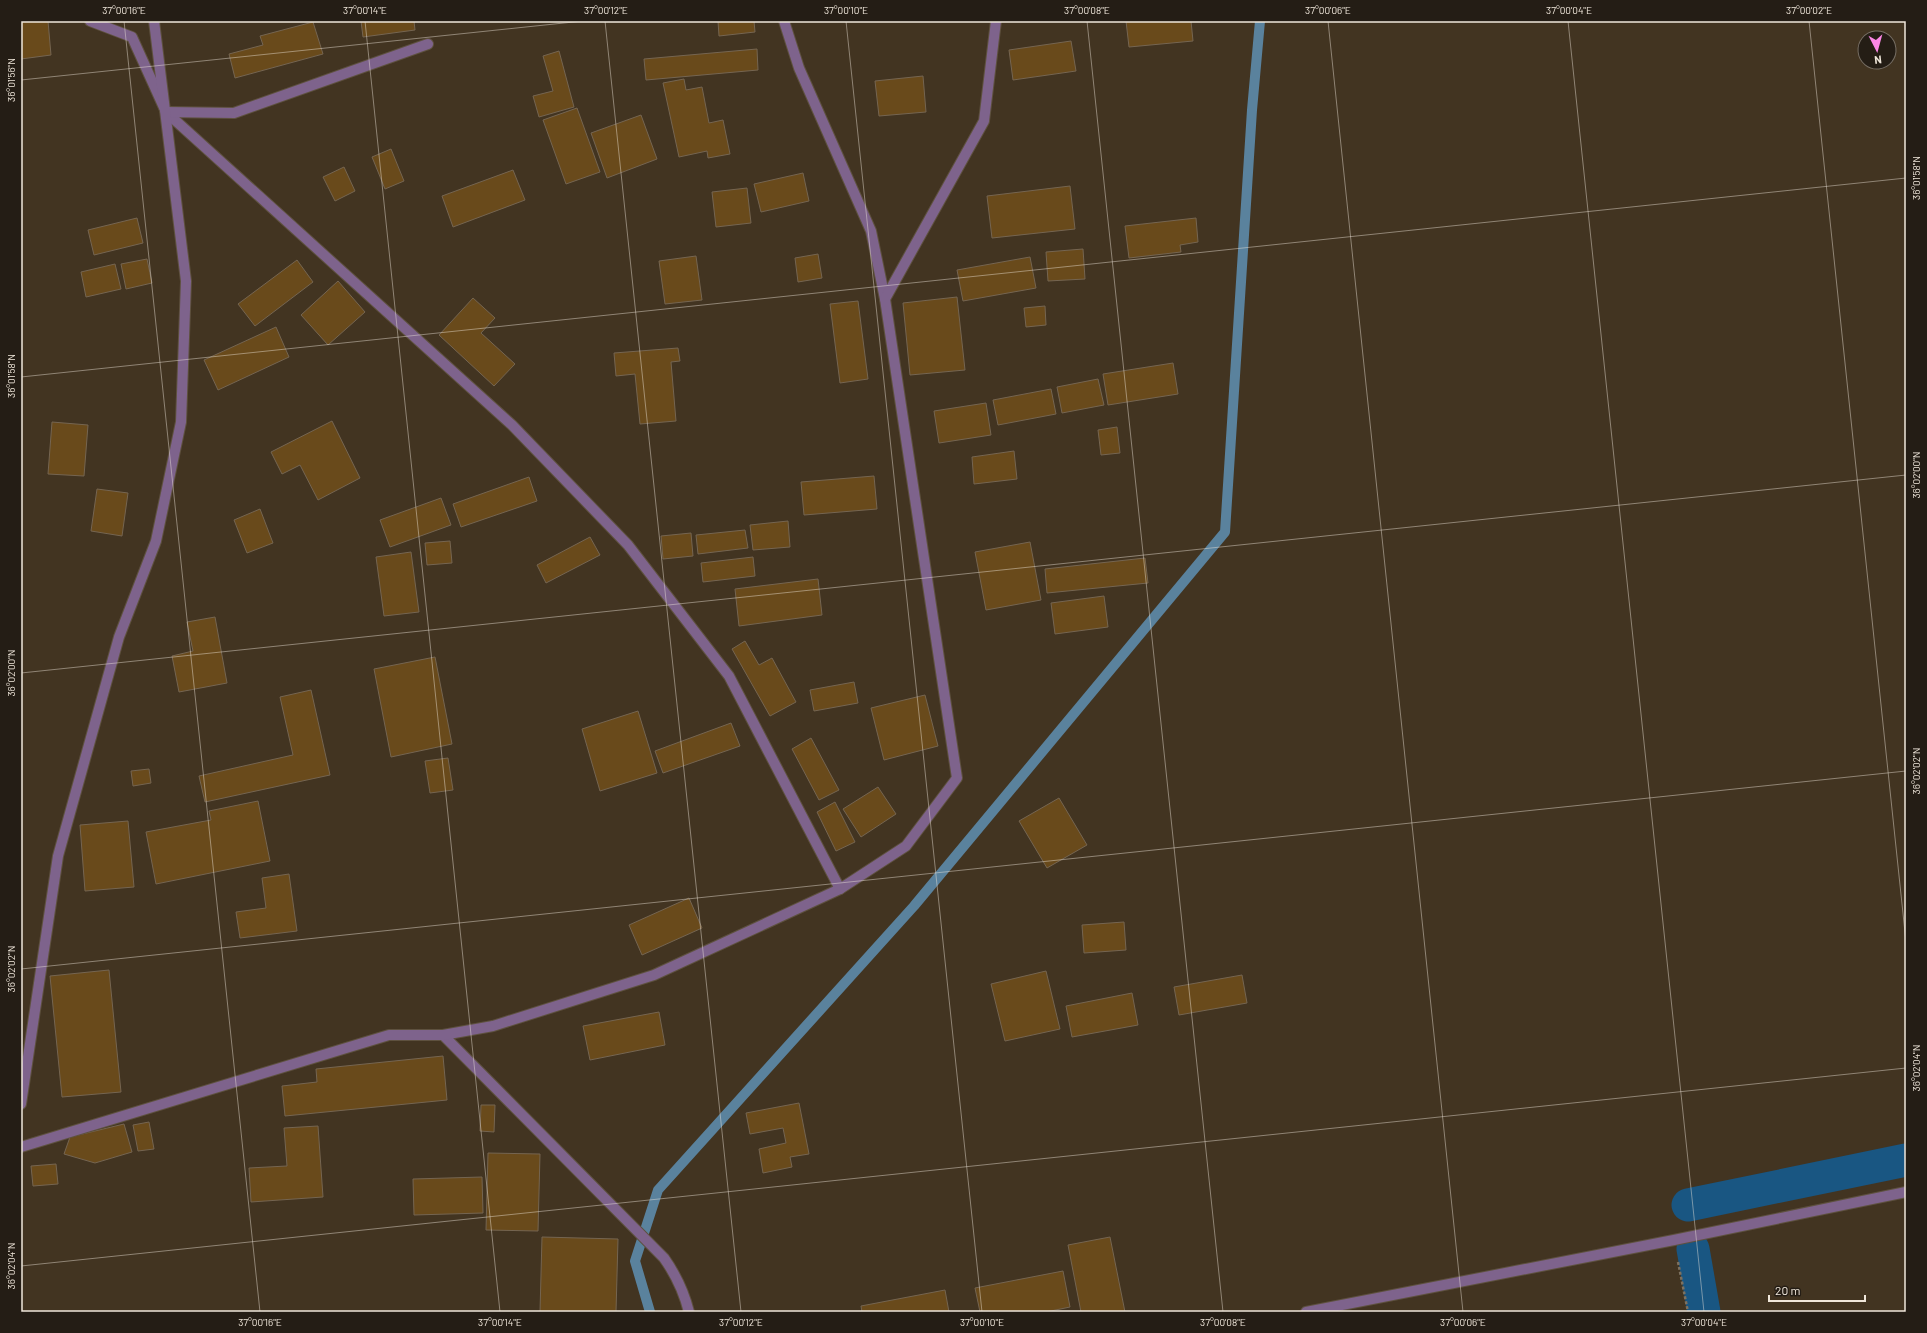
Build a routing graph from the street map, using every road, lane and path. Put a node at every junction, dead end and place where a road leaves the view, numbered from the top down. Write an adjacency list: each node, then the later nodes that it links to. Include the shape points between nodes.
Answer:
1 (90, 21): 6 (street, via 132,37)
2 (154, 21): 6 (street)
3 (784, 21): 7 (street, via 799,68 871,231)
4 (996, 21): 7 (street, via 984,121)
5 (428, 44): 6 (street, via 234,113)
6 (166, 112): 8 (street, via 512,425 628,545 729,676); 10 (street, via 186,281 182,422 156,541 119,637 58,856)
7 (885, 299): 8 (street, via 957,778 906,846)
8 (840, 889): 9 (street, via 654,975 493,1026)
9 (443, 1035): 11 (street, via 389,1035); 14 (street, via 664,1258 684,1292)
10 (21, 1104)
11 (21, 1147)
12 (1906, 1192): 13 (street)
13 (1674, 1240): 15 (street); 16 (path)
14 (689, 1312)
15 (1306, 1312)
16 (1688, 1312)

